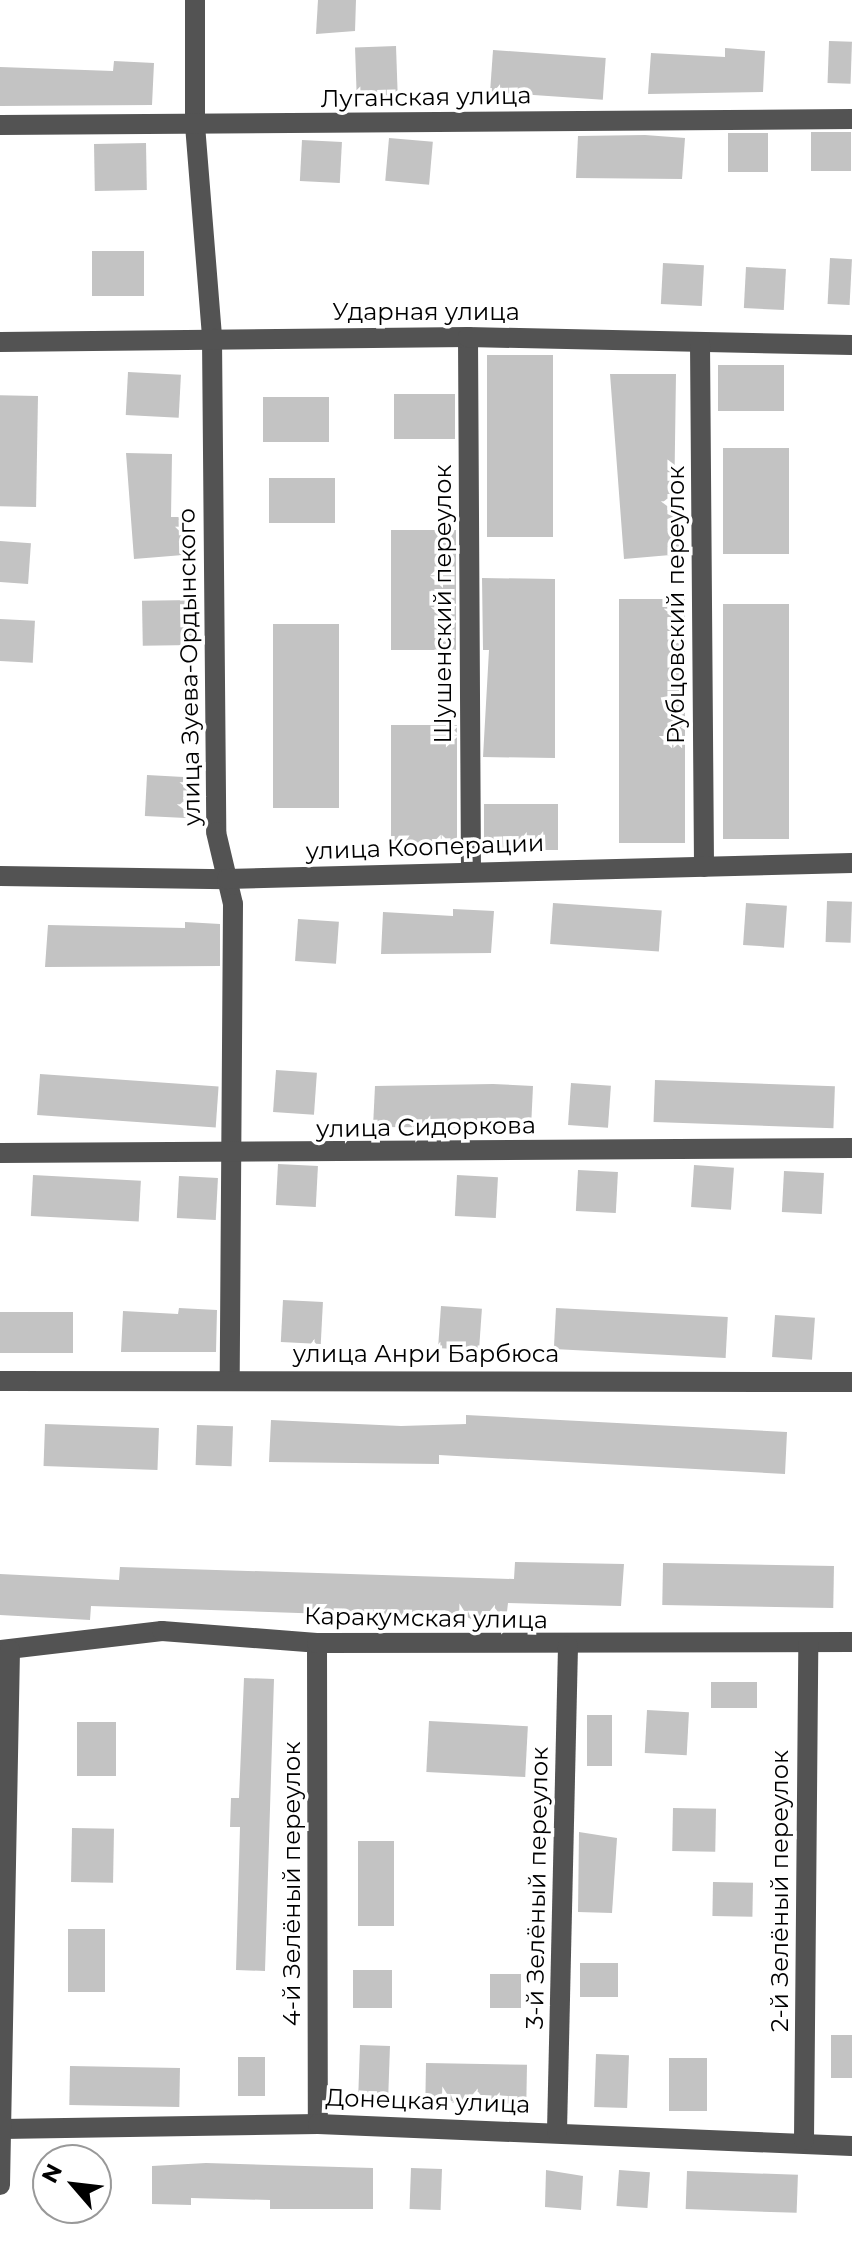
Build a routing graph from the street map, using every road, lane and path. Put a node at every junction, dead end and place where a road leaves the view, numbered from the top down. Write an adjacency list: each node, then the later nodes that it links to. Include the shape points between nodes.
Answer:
1 (195, 0): 4 (street, улица Зуева-Ордынского)
2 (852, 119): 4 (street, Луганская улица)
3 (0, 125): 4 (street, Луганская улица)
4 (195, 125): 6 (street, улица Зуева-Ордынского)
5 (468, 337): 6 (street, Ударная улица); 8 (street, Ударная улица); 12 (street, Шушенский переулок)
6 (212, 338): 7 (street, Ударная улица); 14 (street, улица Зуева-Ордынского, via 216,832)
7 (0, 342)
8 (700, 343): 9 (street, Ударная улица); 11 (street, Рубцовский переулок)
9 (852, 345)
10 (852, 863): 11 (street, улица Кооперации)
11 (704, 867): 12 (street, улица Кооперации)
12 (471, 871): 14 (street, улица Кооперации)
13 (0, 876): 14 (street, улица Кооперации)
14 (227, 879): 17 (street, улица Зуева-Ордынского, via 233,904)
15 (852, 1148): 17 (street, улица Сидоркова)
16 (0, 1153): 17 (street, улица Сидоркова)
17 (232, 1156): 18 (street, улица Зуева-Ордынского)
18 (230, 1379): 19 (street, улица Анри Барбюса); 20 (street, улица Анри Барбюса)
19 (0, 1381)
20 (852, 1382)
21 (852, 1642): 23 (street, Каракумская улица)
22 (317, 1643): 24 (street, Каракумская улица); 25 (street, Каракумская улица, via 162,1631); 26 (street, 4-й Зелёный переулок)
23 (808, 1643): 24 (street, Каракумская улица); 29 (street, 2-й Зелёный переулок)
24 (568, 1646): 28 (street, 3-й Зелёный переулок)
25 (5, 1650): 27 (street)
26 (318, 2124): 27 (street, Донецкая улица); 28 (street, Донецкая улица)
27 (2, 2129): 31 (street)
28 (557, 2131): 29 (street, Донецкая улица)
29 (804, 2140): 30 (street, Донецкая улица)
30 (852, 2146)
31 (0, 2185)

